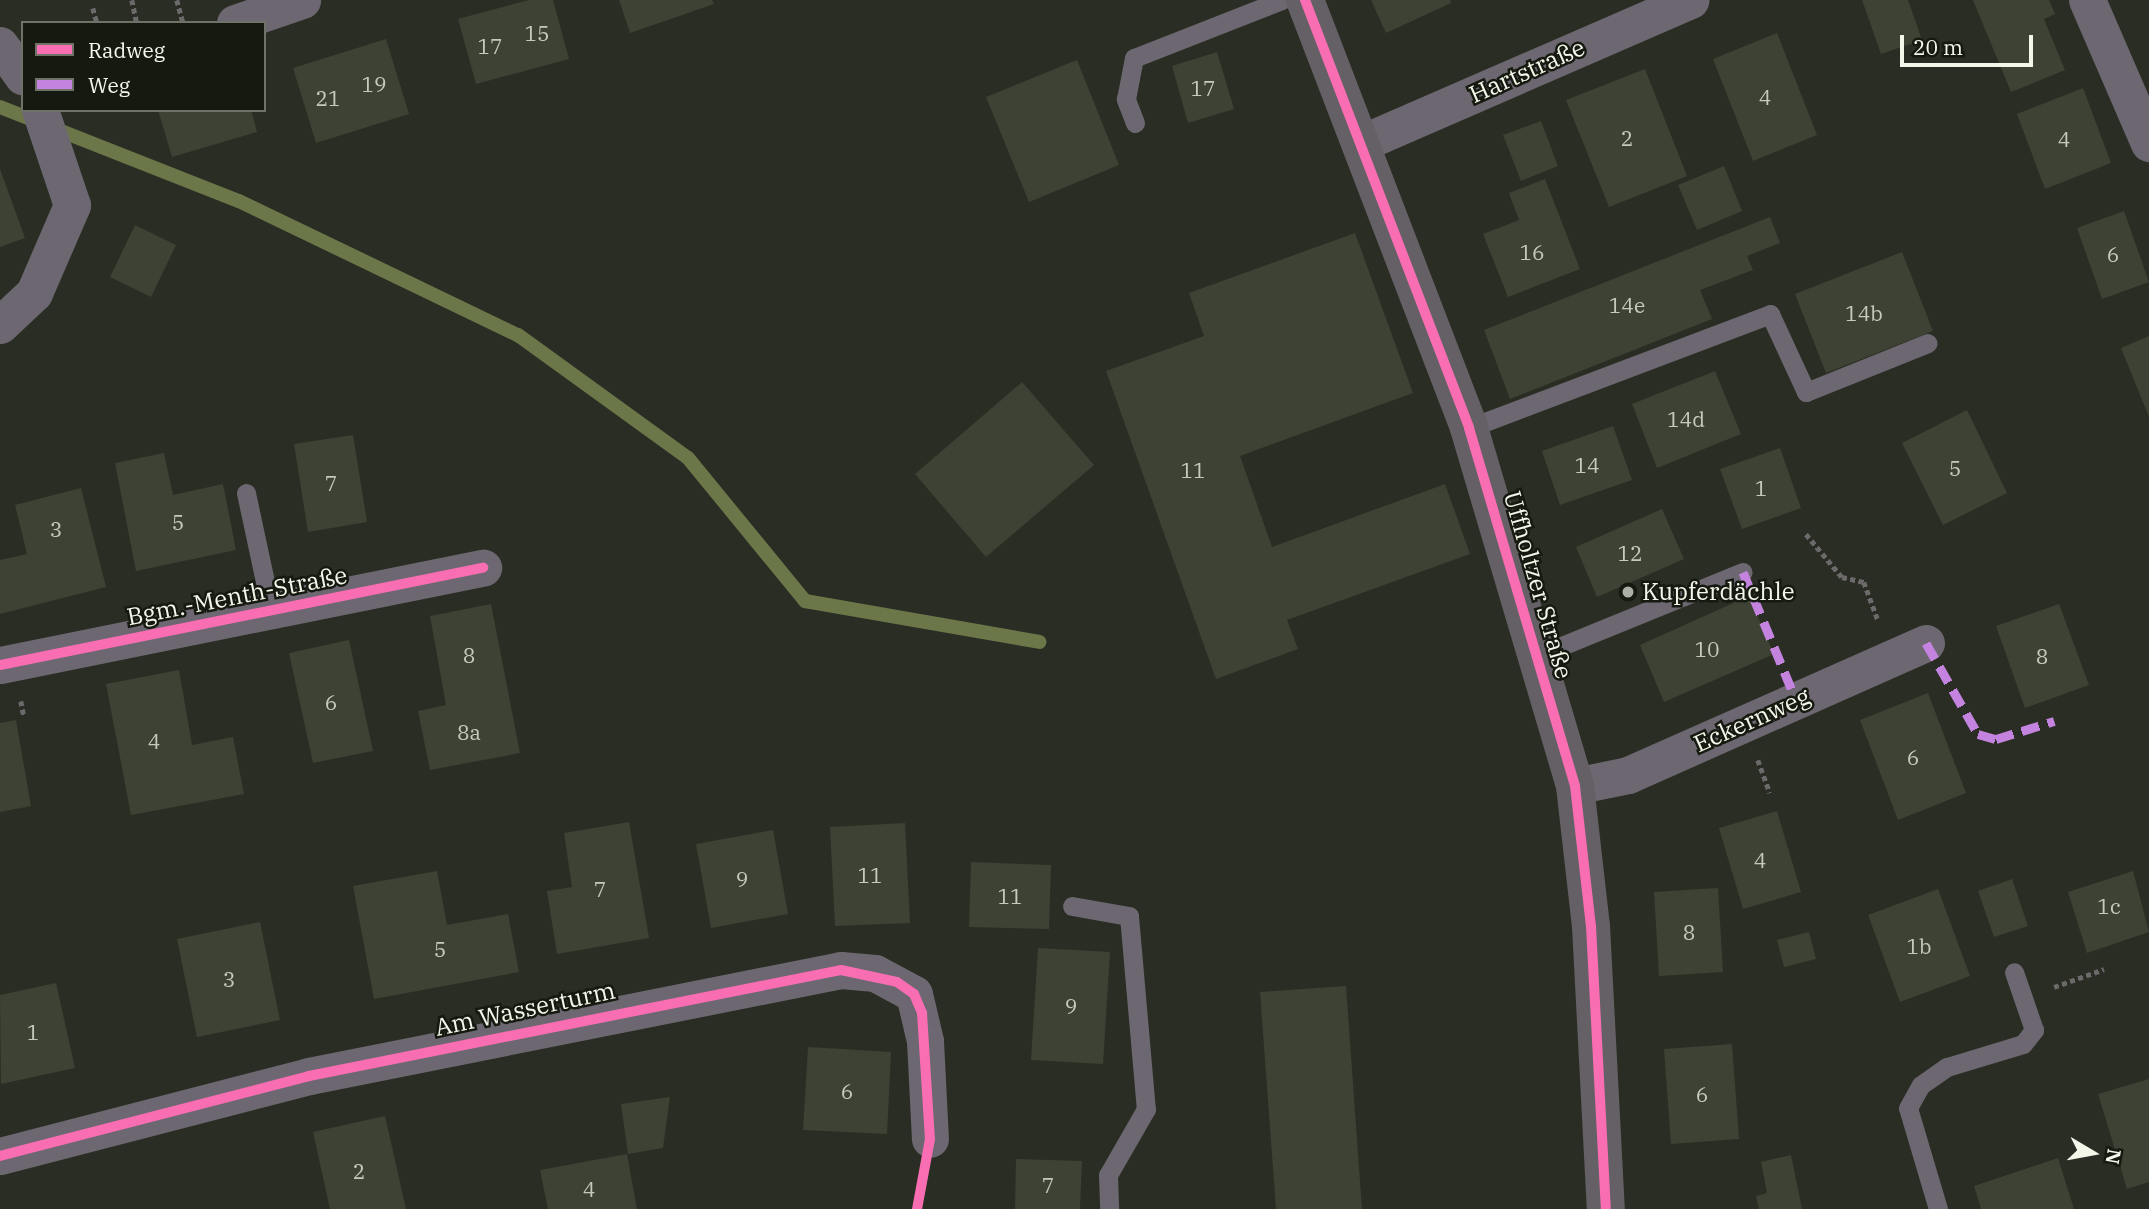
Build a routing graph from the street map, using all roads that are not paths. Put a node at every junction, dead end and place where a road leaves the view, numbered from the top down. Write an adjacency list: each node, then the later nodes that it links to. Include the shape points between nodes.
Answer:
1 (302, 0): 6 (street)
2 (1282, 0): 10 (lane, via 1134,58 1126,99)
3 (1306, 0): 12 (street, Uffholtzer Straße)
4 (1690, 0): 12 (street, Hartstraße)
5 (2087, 0): 11 (street)
6 (241, 21)
7 (0, 45): 8 (street)
8 (21, 74)
9 (41, 112): 13 (street, via 72,205 34,293)
10 (1135, 123)
11 (2148, 140)
12 (1364, 142): 15 (street, Uffholtzer Straße)
13 (0, 325)
14 (1928, 343): 15 (lane, via 1806,392 1770,314)
15 (1469, 428): 21 (street, Uffholtzer Straße)
16 (246, 493): 19 (lane)
17 (483, 568): 19 (street, Bgm.-Menth-Straße)
18 (1743, 572): 21 (lane)
19 (271, 610): 22 (street, Bgm.-Menth-Straße)
20 (1926, 643): 23 (street, Eckernweg, via 1628,775)
21 (1537, 656): 23 (street, Uffholtzer Straße)
22 (0, 665)
23 (1575, 786): 29 (street, Uffholtzer Straße, via 1591,926)
24 (1072, 906): 28 (lane, via 1129,916 1146,1110 1108,1175)
25 (2014, 972): 30 (lane, via 2034,1030 2023,1044 1947,1067 1921,1086 1908,1108)
26 (930, 1139): 27 (street, Am Wasserturm, via 925,1041 914,994 875,974 841,970 808,972 309,1076)
27 (0, 1156)
28 (1108, 1209)
29 (1606, 1209)
30 (1938, 1209)

